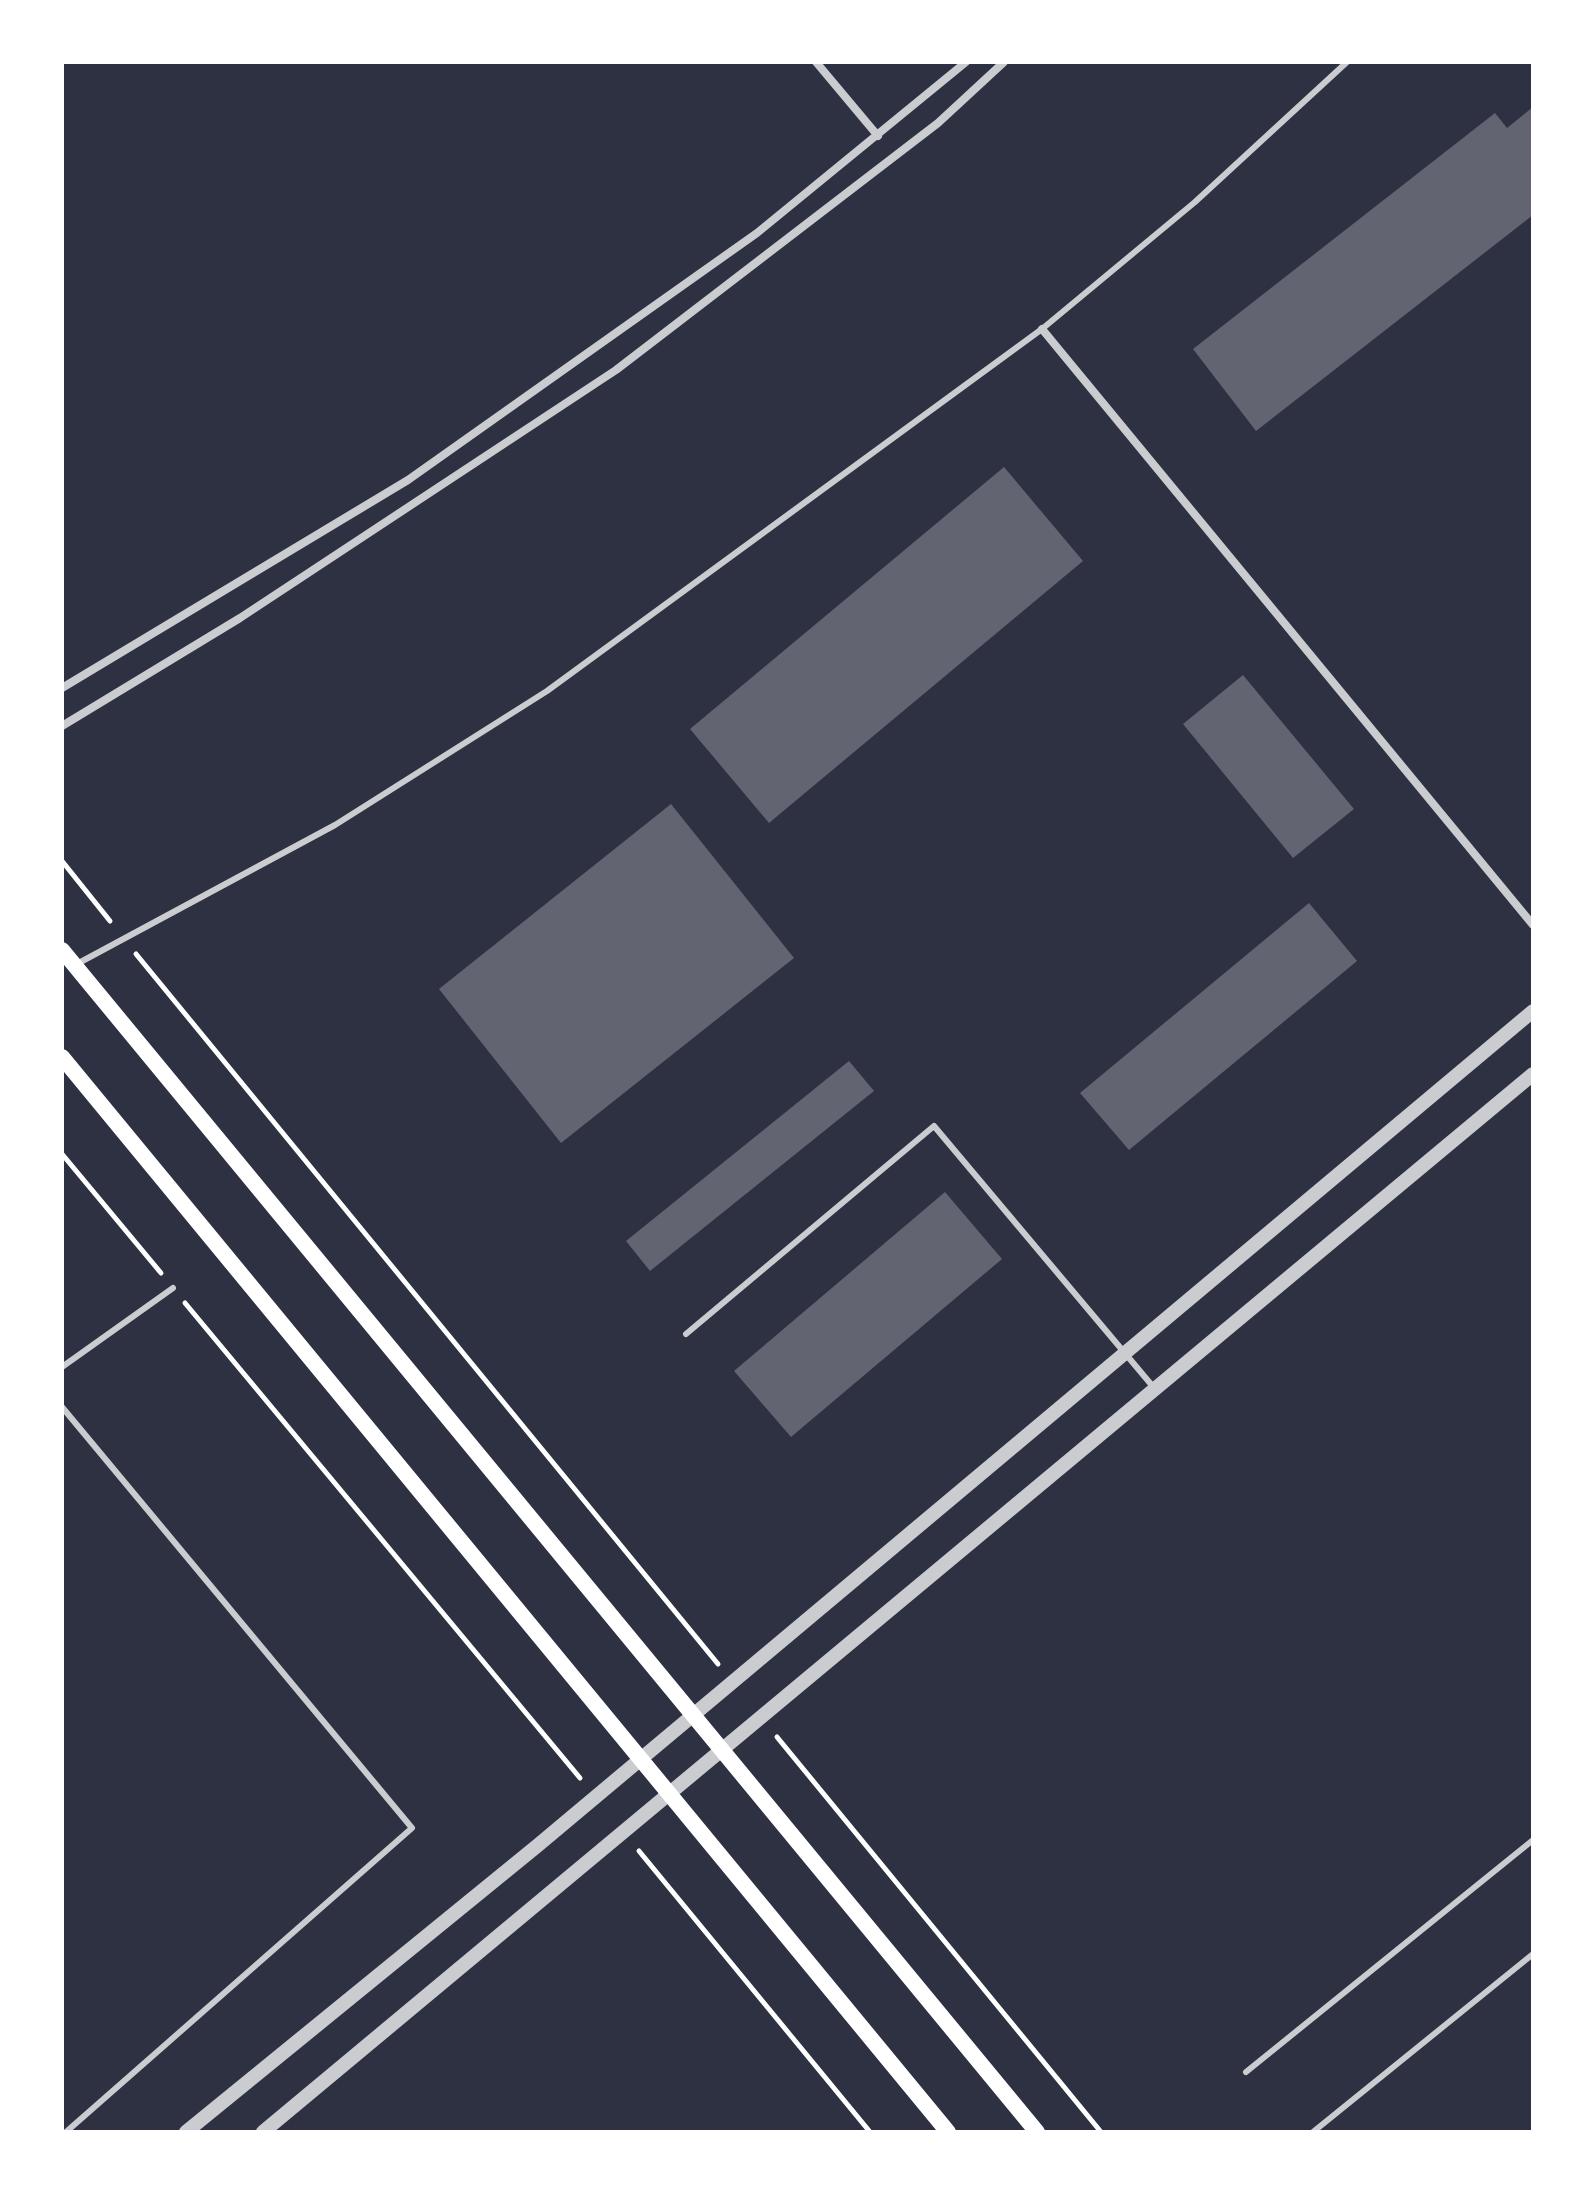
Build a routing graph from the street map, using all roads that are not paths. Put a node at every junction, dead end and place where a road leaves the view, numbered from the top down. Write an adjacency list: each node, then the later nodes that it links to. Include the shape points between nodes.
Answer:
1 (816, 62): 5 (street)
2 (966, 62): 5 (street)
3 (1004, 62): 8 (street, via 938,123 616,370 240,618)
4 (1347, 62): 6 (lane, via 1195,202)
5 (878, 136): 7 (street, via 757,233 408,480)
6 (1042, 329): 9 (street); 11 (lane, via 547,691 335,825)
7 (62, 688)
8 (62, 726)
9 (1533, 925)
10 (62, 950): 11 (main road)
11 (75, 966): 21 (main road)
12 (1533, 1011): 17 (street)
13 (62, 1057): 23 (main road)
14 (1533, 1074): 19 (street)
15 (173, 1288): 18 (lane)
16 (686, 1334): 17 (lane, via 934,1126)
17 (1126, 1354): 19 (lane); 21 (street)
18 (62, 1367)
19 (1155, 1389): 22 (street)
20 (62, 1407): 28 (lane, via 412,1828)
21 (693, 1714): 22 (main road); 23 (street)
22 (723, 1751): 24 (street); 32 (main road)
23 (641, 1758): 24 (main road); 29 (street)
24 (670, 1794): 30 (street); 31 (main road)
25 (1533, 1840): 27 (lane)
26 (1533, 1954): 33 (lane)
27 (1246, 2072)
28 (66, 2132)
29 (186, 2132)
30 (263, 2132)
31 (948, 2132)
32 (1037, 2132)
33 (1313, 2132)

